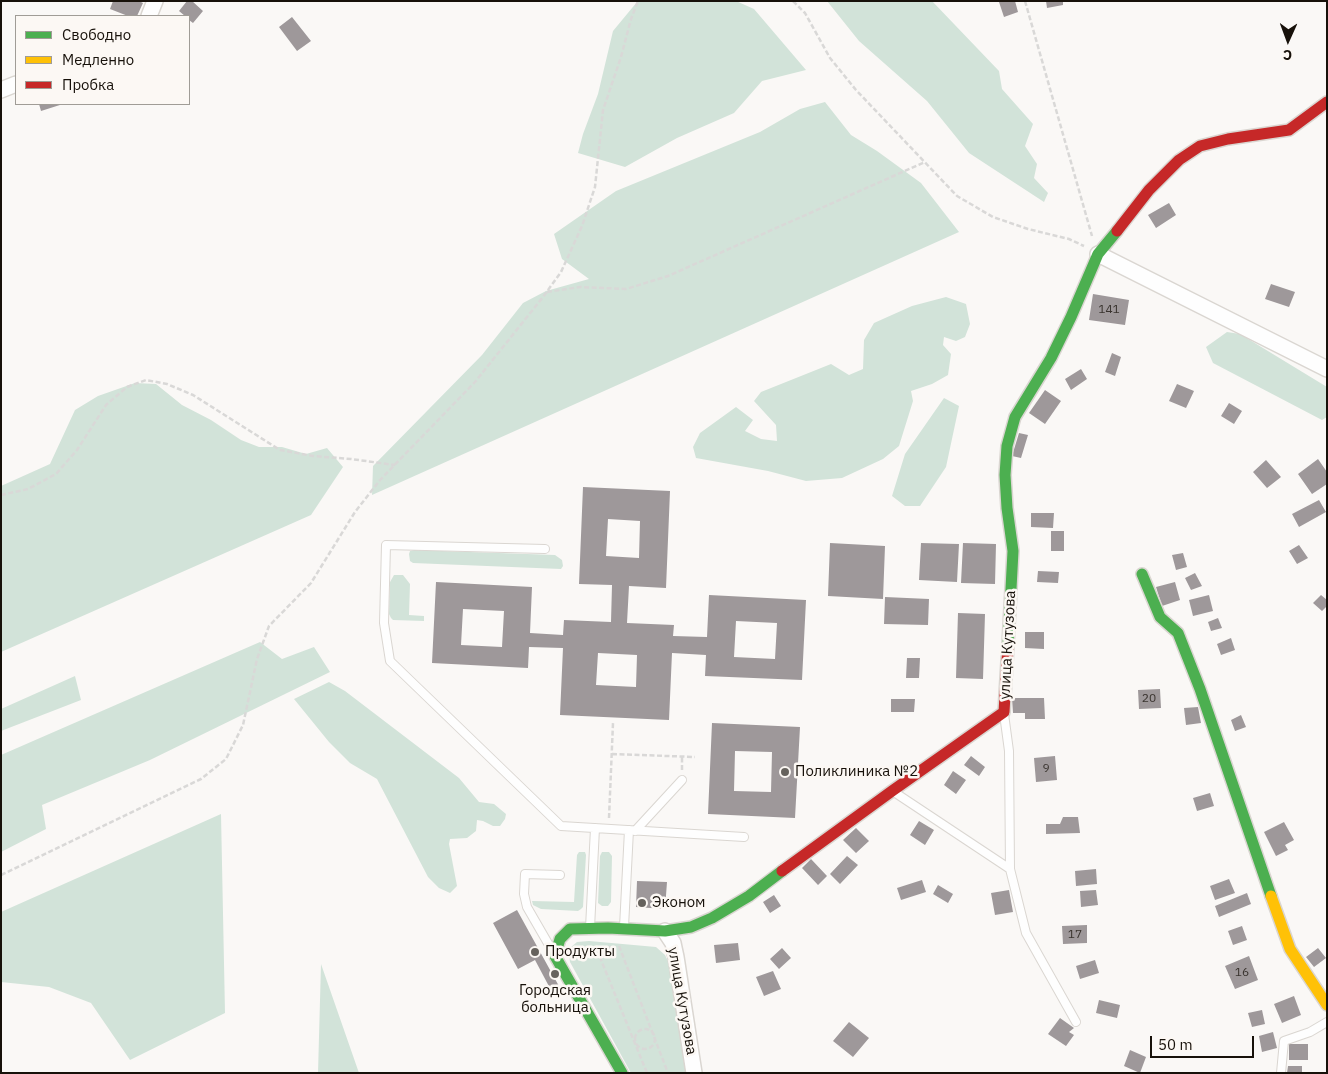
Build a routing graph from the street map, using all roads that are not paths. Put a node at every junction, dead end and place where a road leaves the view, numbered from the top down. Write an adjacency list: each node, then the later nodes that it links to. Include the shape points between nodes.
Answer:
1 (155, 1): 2 (street)
2 (149, 15)
3 (15, 84): 4 (street)
4 (1, 90)
5 (1327, 102): 6 (street, улица Кутузова, via 1290,130 1200,146 1179,160 1149,190)
6 (1098, 254): 7 (street); 10 (street, улица Кутузова, via 1051,358 1014,417 1007,446 1005,474 1013,551)
7 (1327, 368)
8 (544, 549): 13 (lane, via 386,545 384,623 390,661 562,826)
9 (1142, 574): 22 (street, via 1160,617 1178,633 1290,949)
10 (1004, 712): 12 (street, улица Кутузова); 16 (lane, via 1009,751)
11 (682, 780): 14 (lane)
12 (892, 791): 16 (lane); 20 (street, улица Кутузова, via 749,896 691,927)
13 (594, 828): 14 (lane); 18 (lane)
14 (632, 830): 15 (lane); 19 (lane)
15 (744, 837)
16 (1010, 869): 23 (lane, via 1026,933)
17 (560, 875): 21 (lane, via 525,874 527,907)
18 (590, 928): 19 (street, улица Кутузова); 21 (street, улица Кутузова, via 570,929 560,939)
19 (624, 928): 20 (street, улица Кутузова)
20 (665, 931): 26 (street, улица Кутузова, via 676,957)
21 (555, 956): 25 (street)
22 (1327, 1005)
23 (1076, 1022)
24 (1327, 1022): 27 (lane, via 1284,1041)
25 (622, 1073)
26 (694, 1073)
27 (1281, 1073)

